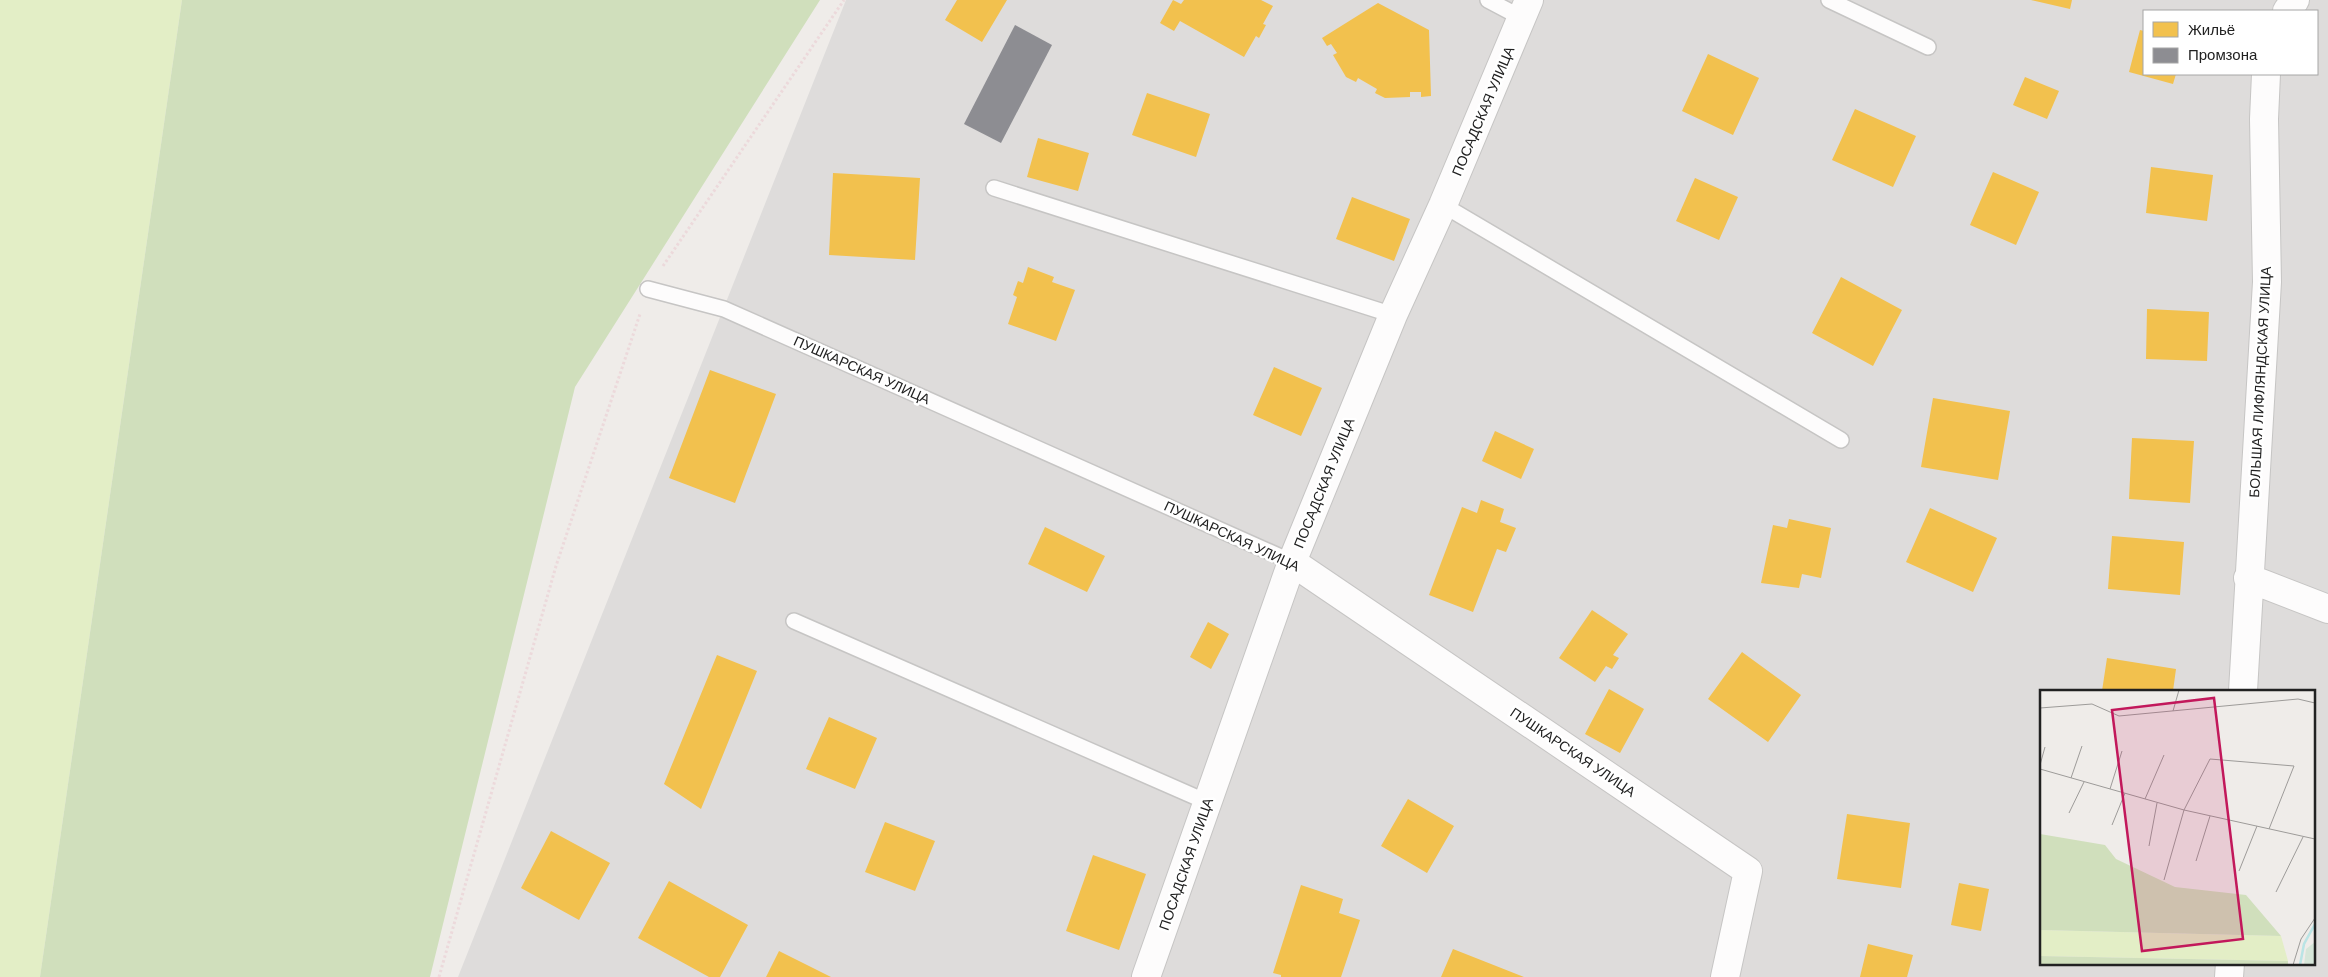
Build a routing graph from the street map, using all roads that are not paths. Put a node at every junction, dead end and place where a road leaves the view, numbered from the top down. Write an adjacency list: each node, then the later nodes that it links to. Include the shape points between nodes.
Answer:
1 (1488, 0): 3 (lane)
2 (1829, 0): 4 (lane)
3 (1526, 9): 7 (street, ПОСАДСКАЯ УЛИЦА)
4 (1928, 47)
5 (2266, 75): 12 (street, БОЛЬШАЯ ЛИФЛЯНДСКАЯ УЛИЦА, via 2267,282)
6 (994, 188): 9 (lane)
7 (1443, 205): 9 (street, ПОСАДСКАЯ УЛИЦА); 10 (lane)
8 (648, 289): 11 (lane, ПУШКАРСКАЯ УЛИЦА, via 724,309)
9 (1393, 314): 11 (street, ПОСАДСКАЯ УЛИЦА)
10 (1841, 440)
11 (1292, 562): 16 (street, ПОСАДСКАЯ УЛИЦА); 19 (street, ПУШКАРСКАЯ УЛИЦА, via 1748,871)
12 (2248, 578): 13 (street); 15 (street, БОЛЬШАЯ ЛИФЛЯНДСКАЯ УЛИЦА)
13 (2328, 609)
14 (794, 621): 16 (lane)
15 (2243, 690)
16 (1207, 802): 18 (street, ПОСАДСКАЯ УЛИЦА)
17 (2230, 964): 20 (street)
18 (1146, 977)
19 (1725, 977)
20 (2229, 977)

